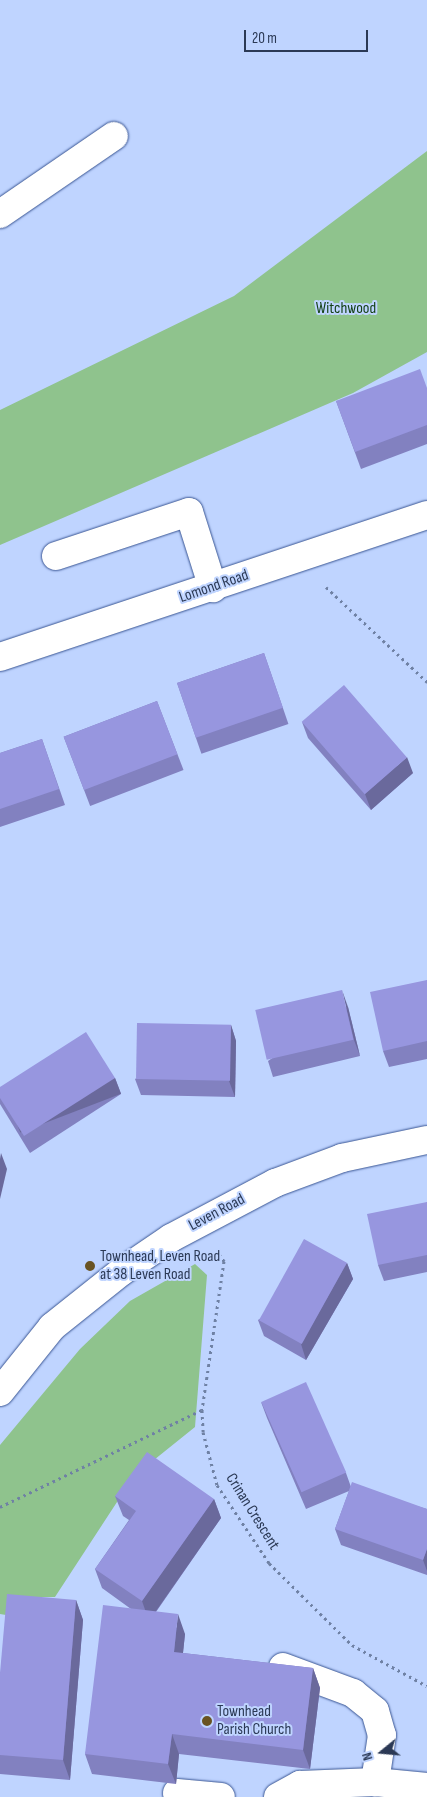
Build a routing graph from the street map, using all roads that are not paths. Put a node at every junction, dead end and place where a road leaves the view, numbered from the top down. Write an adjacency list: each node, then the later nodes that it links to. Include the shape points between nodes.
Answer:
1 (114, 136): 2 (street)
2 (0, 214)
3 (427, 515): 5 (street, Lomond Road, via 295,557)
4 (56, 556): 5 (street, via 189,512)
5 (213, 588): 6 (street, Lomond Road)
6 (0, 657)
7 (427, 1140): 8 (street, Leven Road, via 342,1158 275,1183 197,1223 121,1272 52,1327)
8 (0, 1392)
9 (276, 1664): 10 (street, via 353,1693 375,1712 382,1734)
10 (376, 1782): 11 (street); 14 (street, via 300,1785)
11 (427, 1787)
12 (177, 1794): 13 (street)
13 (221, 1797)
14 (278, 1797)

